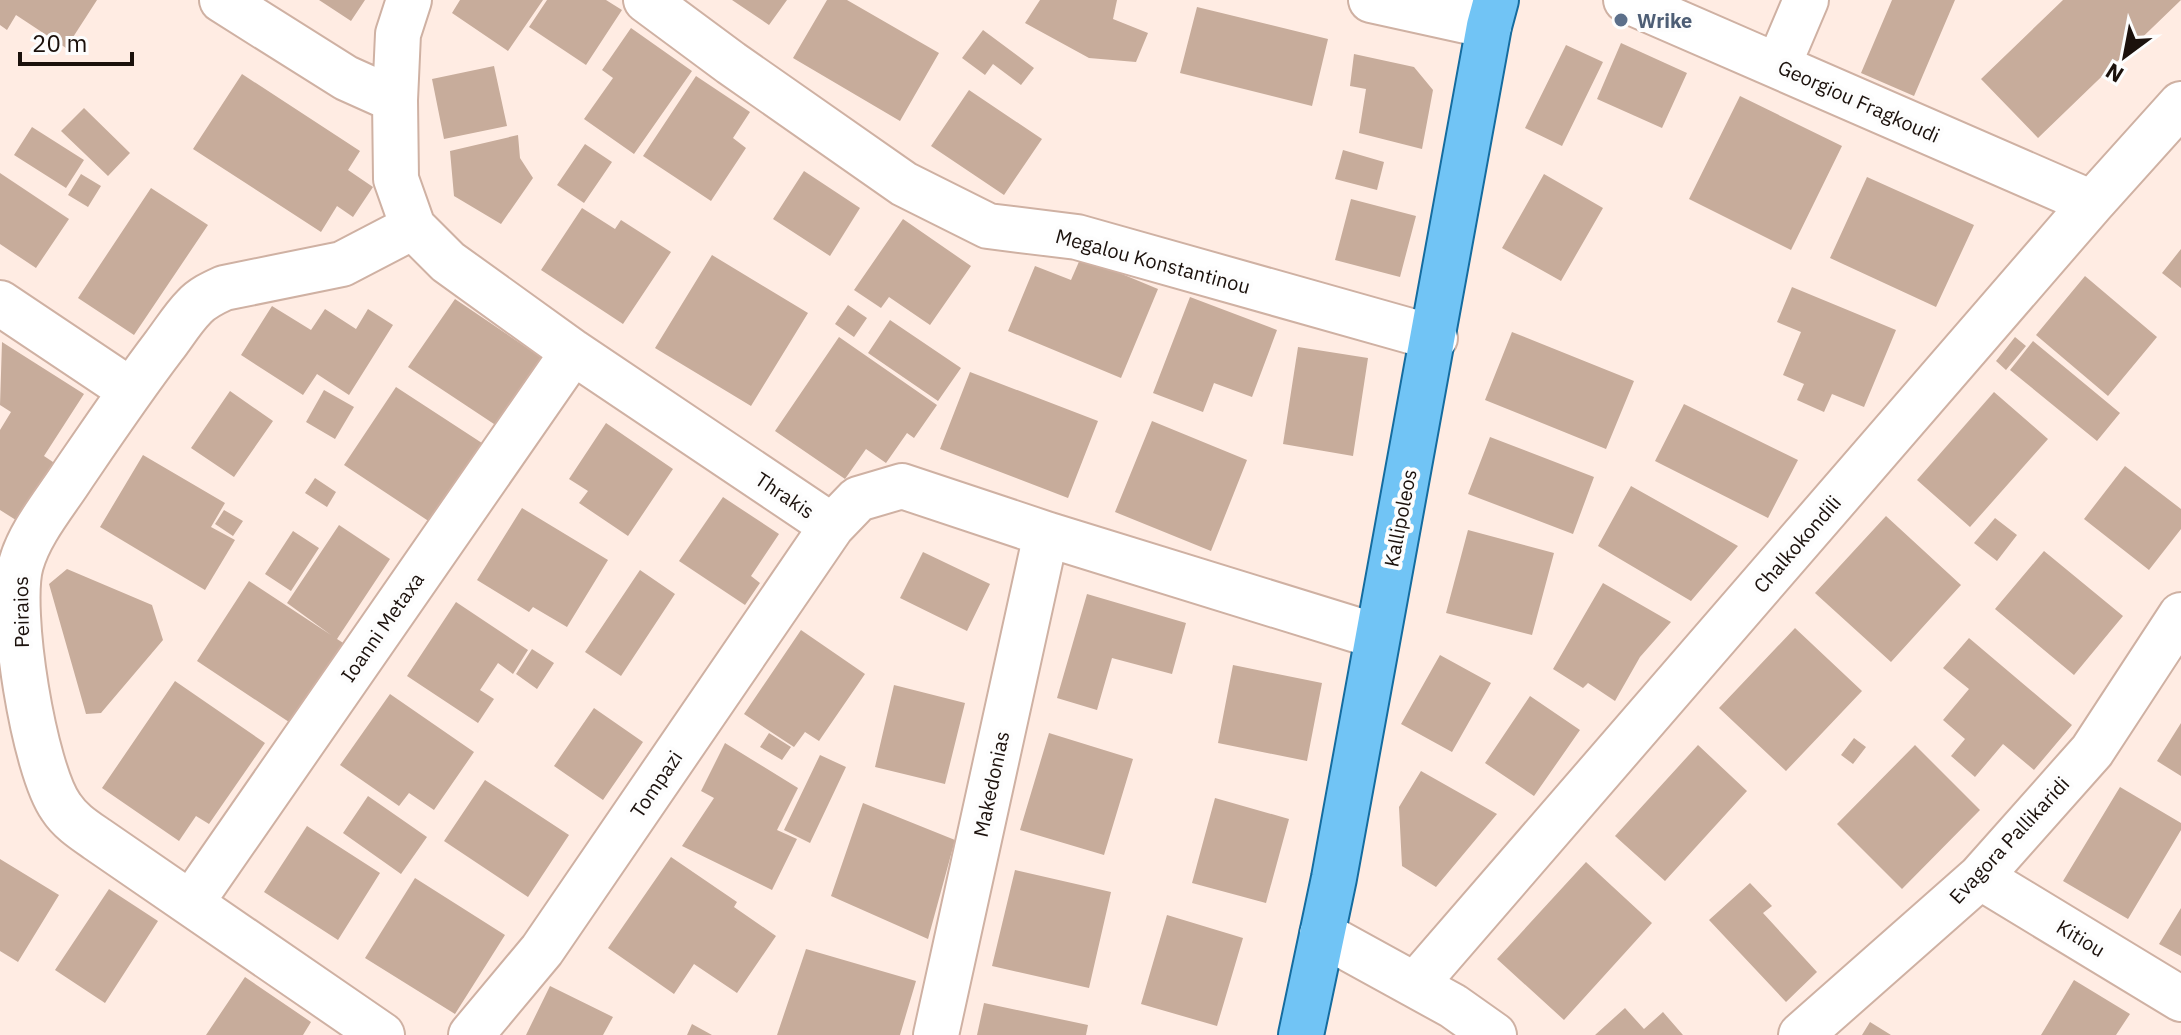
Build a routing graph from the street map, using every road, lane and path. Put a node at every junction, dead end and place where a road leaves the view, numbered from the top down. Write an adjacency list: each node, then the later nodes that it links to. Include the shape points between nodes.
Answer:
1 (222, 0): 9 (street, via 346,78)
2 (409, 0): 9 (street, Thrakis, via 398,34)
3 (646, 0): 14 (street, Megalou Konstantinou, via 904,184 988,226 1077,237)
4 (1371, 0): 7 (street)
5 (1626, 0): 8 (street, Georgiou Fragkoudi)
6 (1806, 0): 8 (street)
7 (1493, 13): 14 (main road, Kallipoleos)
8 (1778, 66): 11 (street, Georgiou Fragkoudi)
9 (395, 100): 12 (street, Thrakis, via 396,179)
10 (2181, 104): 11 (street, Chalkokondili)
11 (2092, 203): 25 (street, Chalkokondili)
12 (413, 227): 15 (street, Thrakis, via 448,262); 16 (street, Peiraios, via 342,264 208,295)
13 (0, 303): 16 (street)
14 (1435, 338): 20 (main road, Kallipoleos)
15 (573, 352): 17 (street, Thrakis); 23 (street, Ioanni Metaxa)
16 (130, 390): 21 (street, Peiraios, via 34,534 21,564)
17 (832, 526): 18 (street, Thrakis, via 858,499 902,486); 28 (street, Tompazi, via 542,950)
18 (1046, 534): 20 (street, Thrakis); 29 (street, Makedonias)
19 (2181, 615): 22 (street, Evagora Pallikaridi, via 2092,751)
20 (1376, 636): 24 (main road, Kallipoleos)
21 (16, 715): 23 (street, Peiraios, via 52,792 73,821)
22 (1980, 877): 26 (street, Kitiou); 32 (street, Evagora Pallikaridi)
23 (191, 903): 27 (street, Peiraios)
24 (1322, 934): 25 (street); 30 (main road, Kallipoleos)
25 (1415, 985): 31 (street)
26 (2181, 999)
27 (382, 1035)
28 (471, 1035)
29 (936, 1035)
30 (1301, 1035)
31 (1494, 1035)
32 (1801, 1035)

